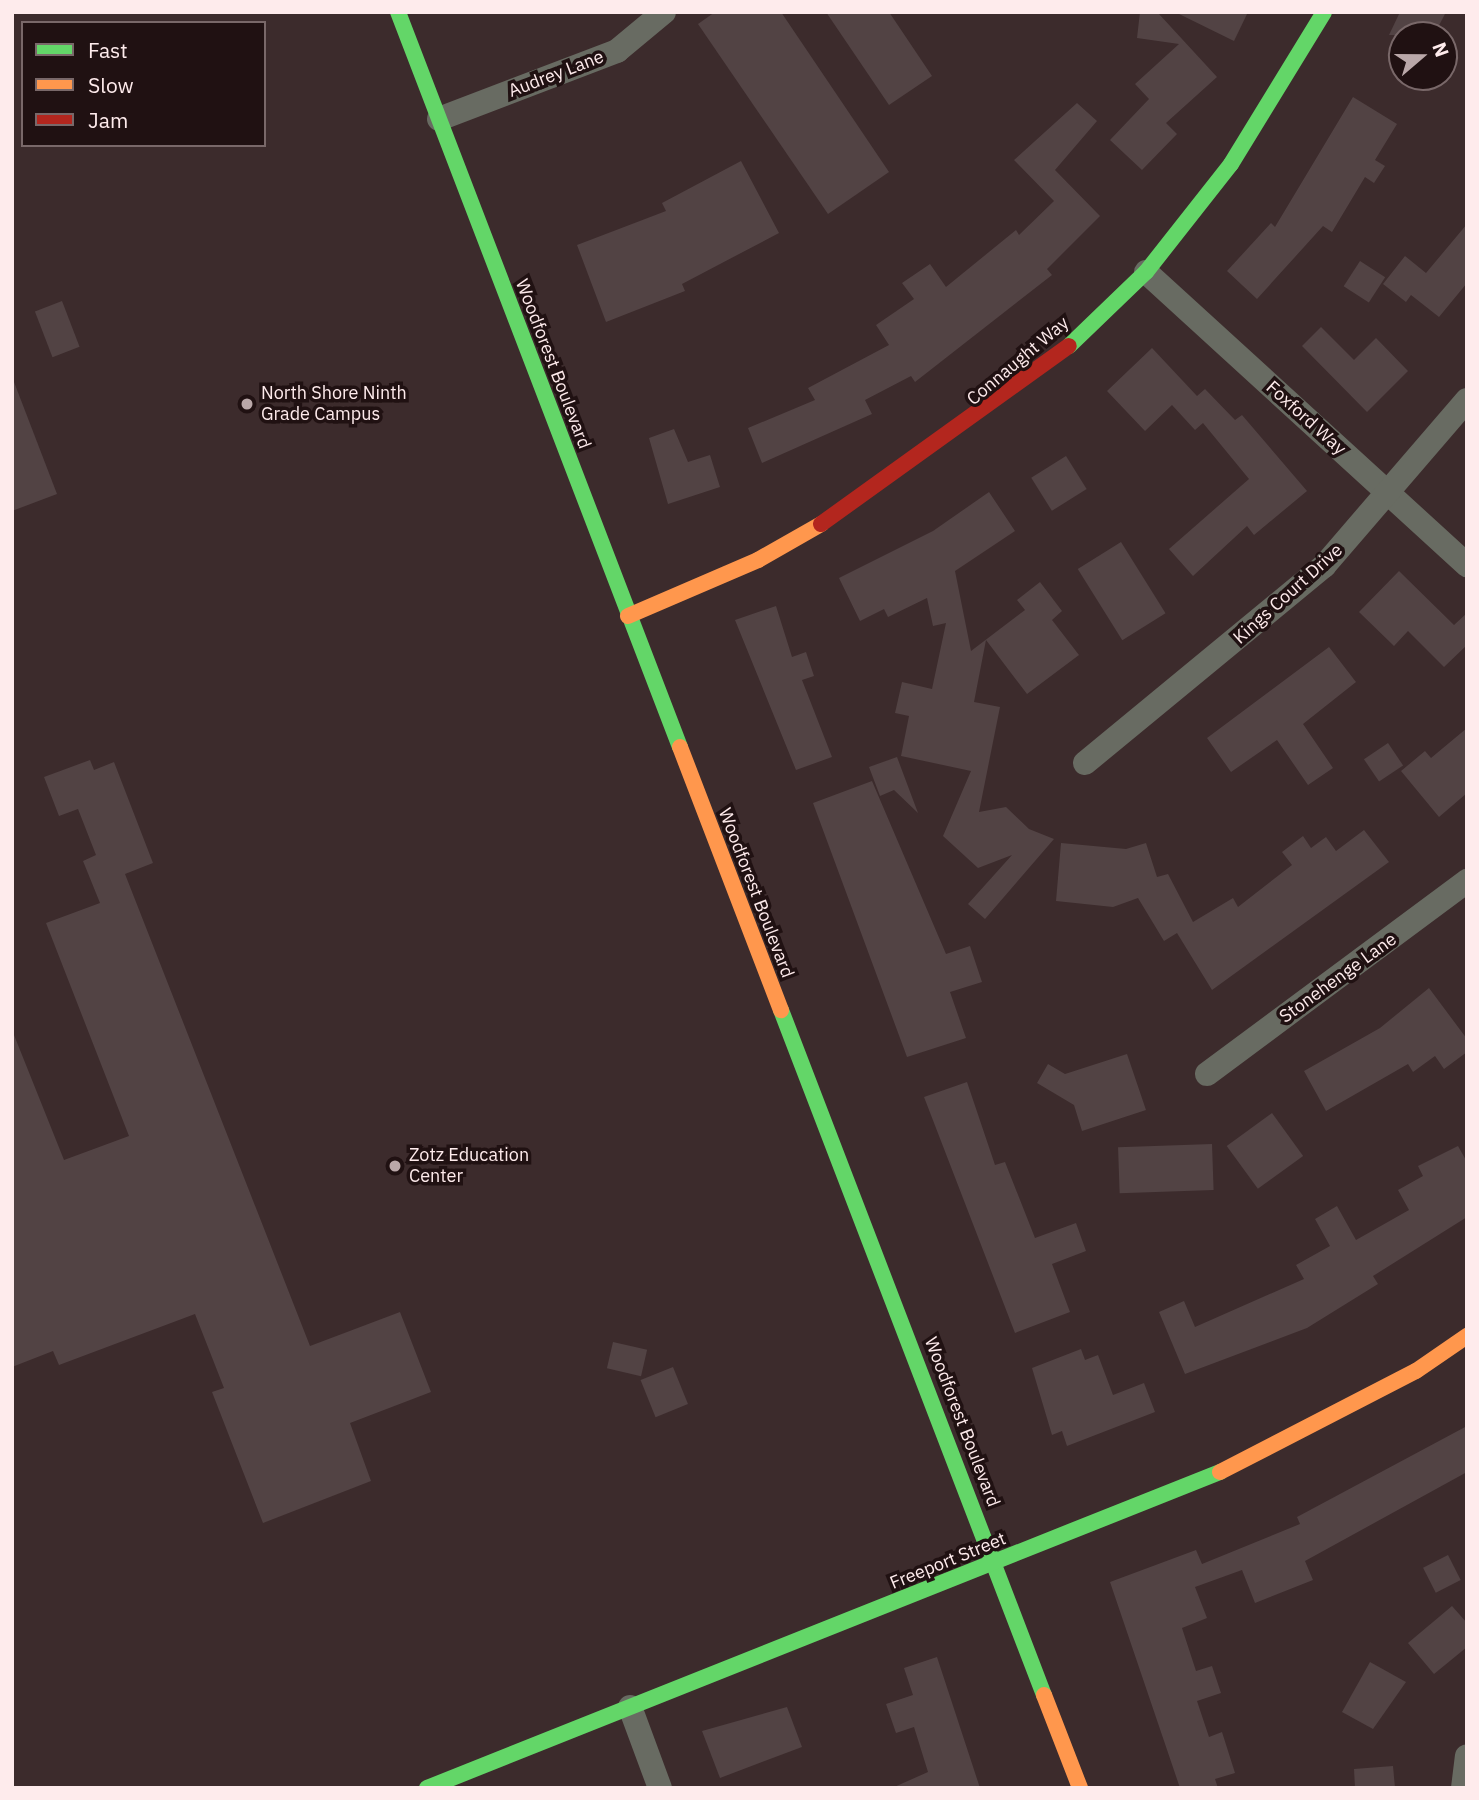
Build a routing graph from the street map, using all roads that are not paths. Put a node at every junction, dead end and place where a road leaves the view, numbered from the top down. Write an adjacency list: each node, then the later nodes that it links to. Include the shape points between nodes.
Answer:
1 (398, 12): 4 (main road, Woodforest Boulevard)
2 (664, 12): 4 (street, Audrey Lane, via 617,51)
3 (1324, 12): 5 (main road, Connaught Way, via 1231,164)
4 (439, 119): 9 (main road, Woodforest Boulevard)
5 (1146, 272): 7 (street, Foxford Way); 9 (main road, Connaught Way, via 1057,357 856,504 758,559)
6 (1467, 400): 7 (street, Kings Court Drive)
7 (1390, 495): 8 (street, Foxford Way); 10 (street, Kings Court Drive, via 1324,566)
8 (1467, 565)
9 (628, 616): 14 (main road, Woodforest Boulevard)
10 (1085, 763)
11 (1467, 881): 12 (street, Stonehenge Lane)
12 (1208, 1074)
13 (1467, 1336): 14 (main road, Freeport Street, via 1416,1371 1251,1460)
14 (996, 1561): 15 (main road, Freeport Street); 18 (main road, Woodforest Boulevard)
15 (630, 1707): 16 (main road, Freeport Street); 17 (street)
16 (427, 1788)
17 (660, 1788)
18 (1080, 1788)

